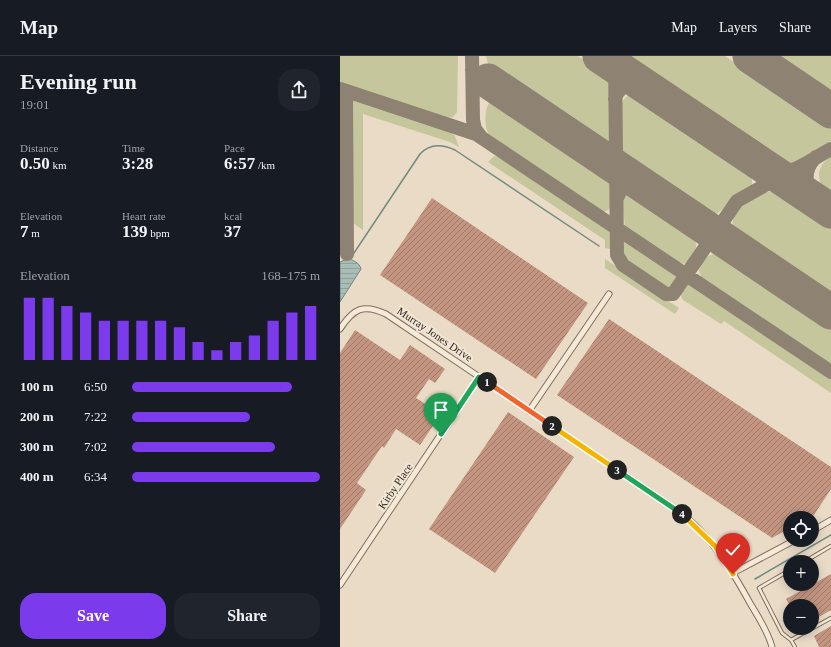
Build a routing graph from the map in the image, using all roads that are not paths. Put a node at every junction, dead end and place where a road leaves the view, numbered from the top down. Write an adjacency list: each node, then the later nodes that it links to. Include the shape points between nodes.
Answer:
1 (609, 294): 4 (street)
2 (340, 329): 3 (street, Murray Jones Drive, via 349,315 355,311 366,308 378,310)
3 (479, 377): 4 (street, Murray Jones Drive); 12 (street, Kirby Place)
4 (529, 411): 10 (street, Murray Jones Drive, via 684,515 715,546)
5 (831, 520): 6 (street)
6 (819, 526)
7 (831, 546): 9 (lane)
8 (783, 547): 10 (street)
9 (816, 555)
10 (733, 574): 15 (street, Murray Jones Drive)
11 (783, 574): 14 (lane, via 759,588 782,634)
12 (340, 585)
13 (831, 618): 14 (lane)
14 (791, 640): 16 (lane)
15 (772, 647)
16 (795, 647)

